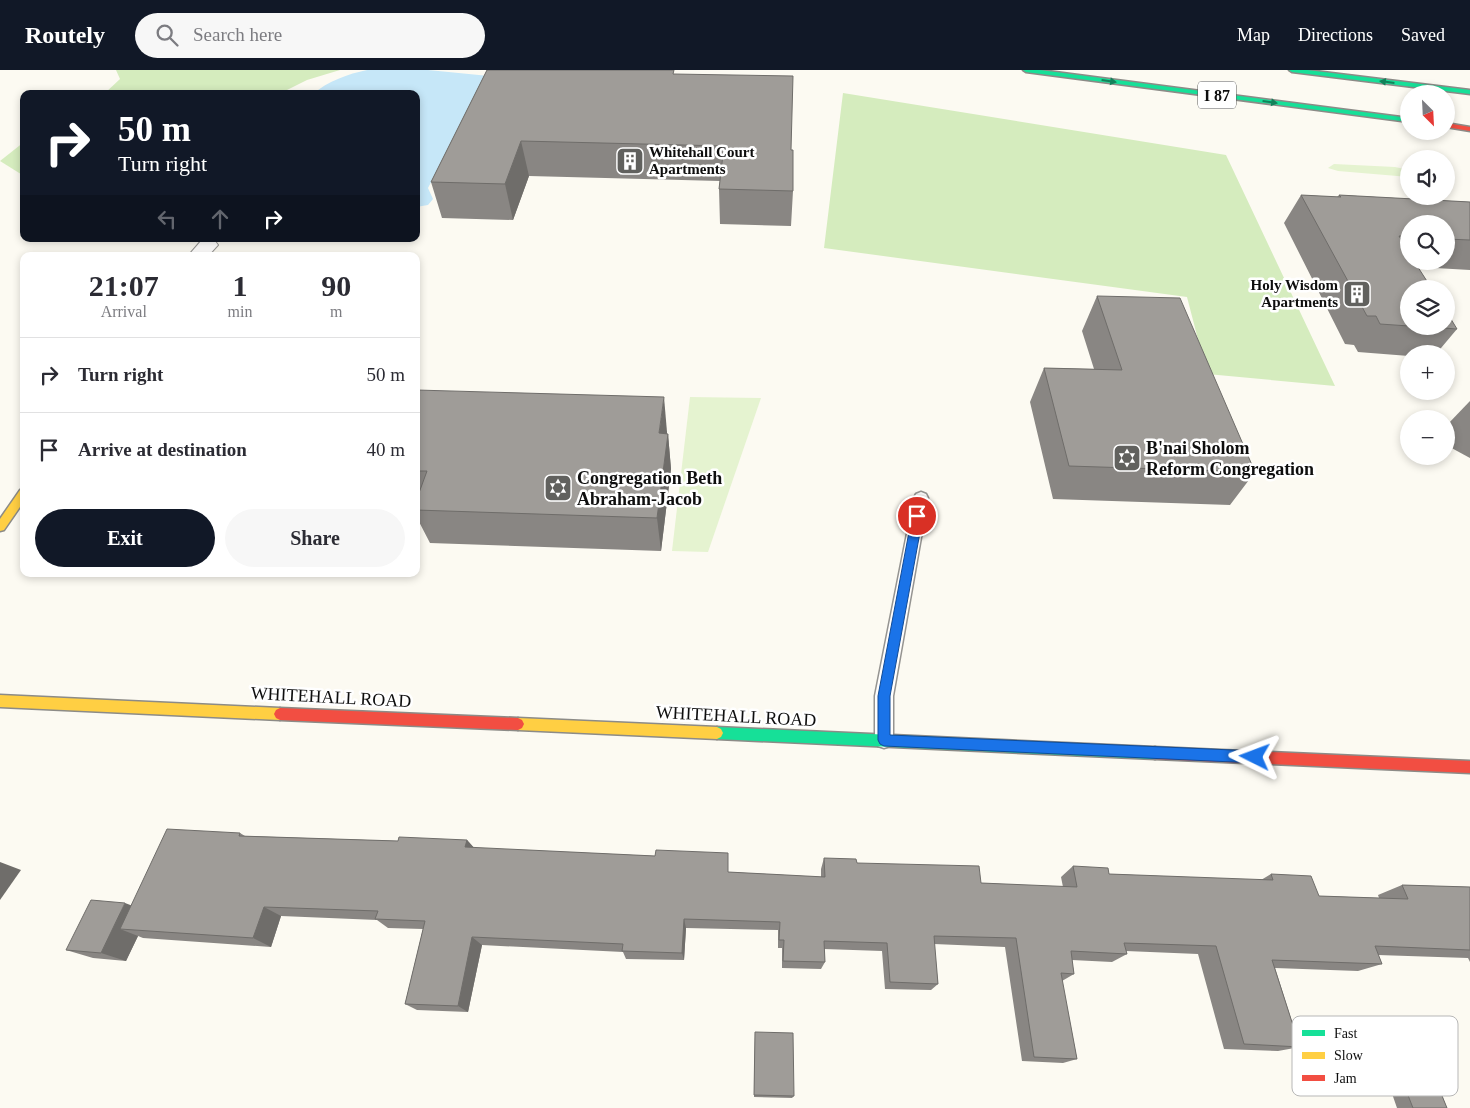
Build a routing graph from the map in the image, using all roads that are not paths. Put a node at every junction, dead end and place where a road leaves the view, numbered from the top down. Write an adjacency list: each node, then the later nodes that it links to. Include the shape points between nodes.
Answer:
1 (1026, 70): 4 (main road, I 87, one-way to 4)
2 (1292, 70): 3 (main road, one-way to 2)
3 (1470, 92)
4 (1400, 119)
5 (1455, 126): 6 (main road)
6 (1470, 128)
7 (921, 498): 11 (lane, via 884,696)
8 (20, 499): 9 (main road)
9 (0, 527)
10 (0, 701): 11 (main road, WHITEHALL ROAD)
11 (884, 740): 12 (main road, WHITEHALL ROAD)
12 (1470, 767)

